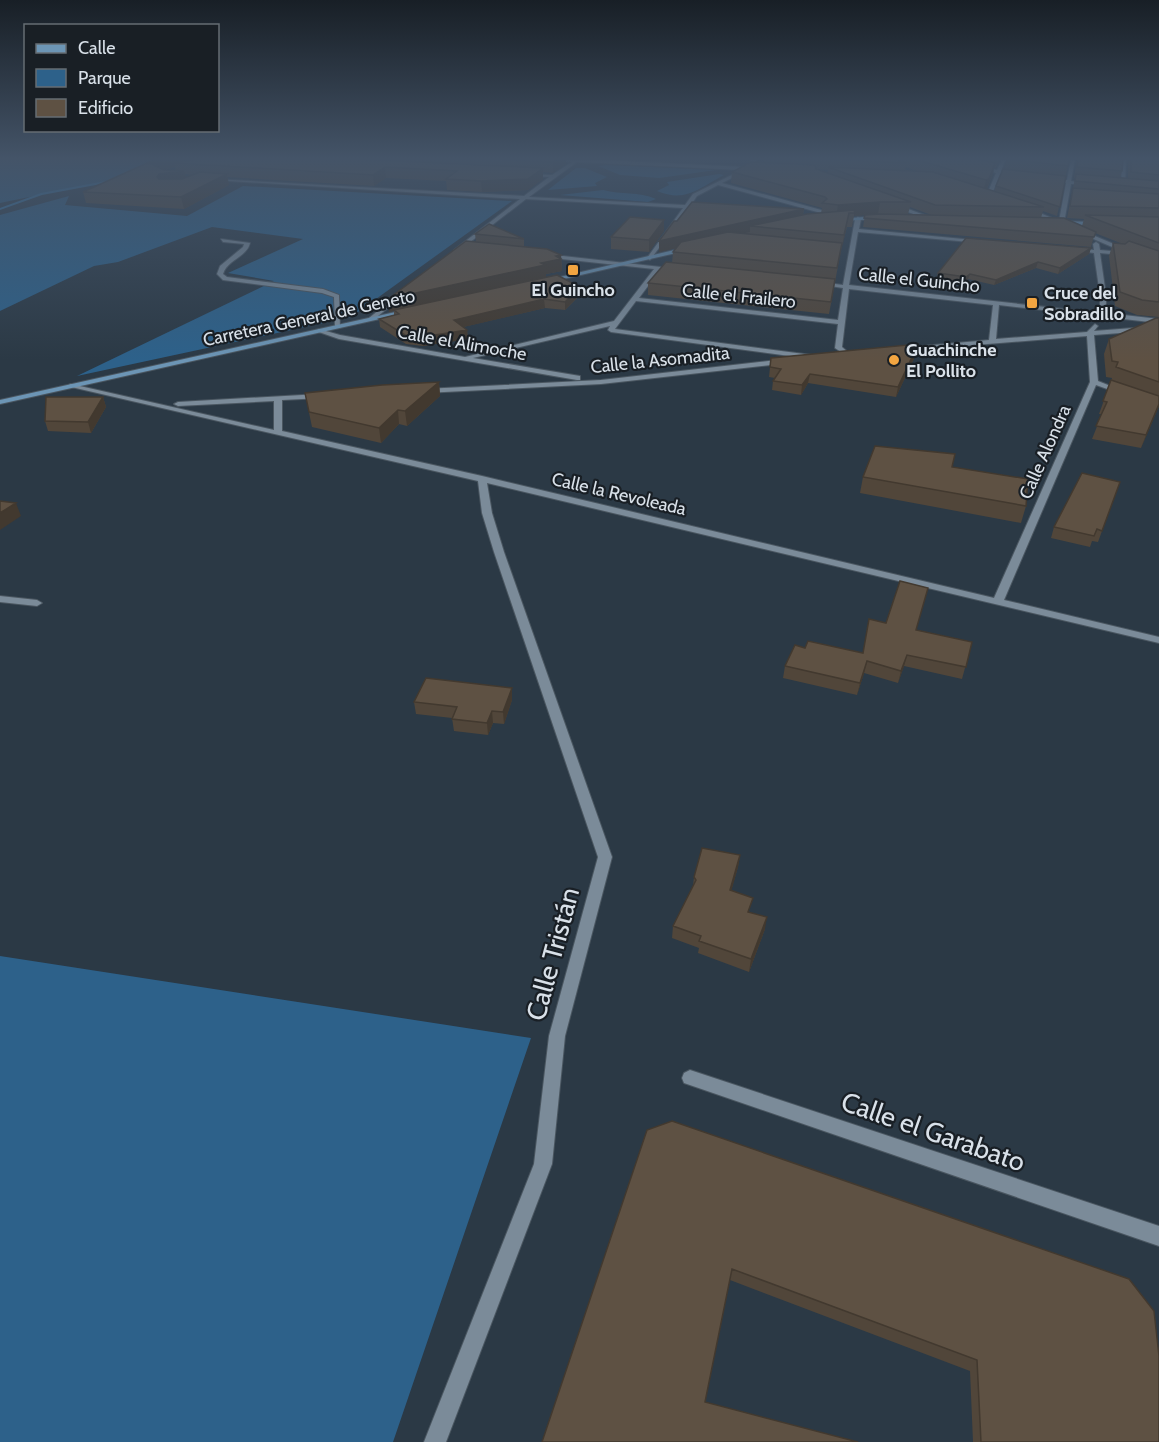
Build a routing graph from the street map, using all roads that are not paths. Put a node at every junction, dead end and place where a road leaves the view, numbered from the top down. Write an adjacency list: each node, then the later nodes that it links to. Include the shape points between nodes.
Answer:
1 (488, 226): 9 (street)
2 (672, 226): 18 (street)
3 (857, 226): 5 (street)
4 (1068, 226): 6 (street)
5 (857, 230): 8 (street); 16 (street)
6 (1093, 238): 13 (street); 13 (street, via 1133,253)
7 (223, 240): 34 (street, via 247,243 222,267 220,274 225,279 337,296)
8 (993, 242)
9 (460, 248): 11 (street); 15 (street)
10 (695, 248): 18 (main road)
11 (472, 249)
12 (1064, 249): 13 (street)
13 (1098, 252): 29 (street)
14 (842, 254): 16 (street)
15 (451, 255)
16 (853, 255): 24 (street)
17 (542, 256): 19 (street)
18 (650, 258): 19 (main road)
19 (623, 264): 20 (street); 22 (main road)
20 (658, 268): 21 (street); 26 (street)
21 (682, 270)
22 (543, 282)
23 (810, 283): 24 (street, Calle el Guincho)
24 (846, 287): 27 (street, Calle el Guincho); 32 (street)
25 (407, 291): 30 (street)
26 (633, 299): 32 (street, Calle el Frailero); 33 (street)
27 (996, 303): 29 (street, Calle el Guincho); 38 (street)
28 (417, 309): 30 (main road, Carretera General de Geneto)
29 (1103, 315): 31 (street, Calle el Guincho); 37 (street)
30 (371, 320): 34 (main road, Carretera General de Geneto)
31 (1159, 321)
32 (842, 322): 41 (street, via 838,348)
33 (616, 323): 44 (street); 45 (street, via 611,330)
34 (338, 327): 36 (main road, Carretera General de Geneto)
35 (1159, 328): 37 (street)
36 (319, 331): 44 (street, Calle el Alimoche); 48 (main road, Carretera General de Geneto)
37 (1090, 332): 38 (street); 47 (street, Calle Alondra)
38 (992, 341): 39 (street)
39 (892, 350)
40 (858, 353): 41 (street)
41 (847, 354): 42 (street)
42 (836, 356)
43 (825, 357): 45 (street, Calle la Asomadita)
44 (460, 358): 46 (street, Calle el Alimoche)
45 (814, 358): 46 (street, Calle la Asomadita)
46 (601, 382): 49 (street, Calle la Asomadita)
47 (1094, 382): 51 (street); 58 (street, Calle Alondra)
48 (71, 386): 53 (main road, Carretera General de Geneto); 54 (street, Calle la Revoleada)
49 (410, 392)
50 (326, 396): 52 (street)
51 (1137, 398)
52 (278, 399): 54 (street); 55 (street)
53 (0, 402)
54 (162, 405): 55 (street, Calle la Revoleada)
55 (279, 432): 56 (street, Calle la Revoleada)
56 (482, 479): 58 (street, Calle la Revoleada); 63 (street, Calle Tristán, via 499,552 605,857 557,1036 543,1164)
57 (0, 599): 59 (street)
58 (999, 601): 60 (street, Calle la Revoleada)
59 (37, 603)
60 (1159, 640)
61 (690, 1078): 62 (street, Calle el Garabato)
62 (1159, 1236)
63 (435, 1442)

